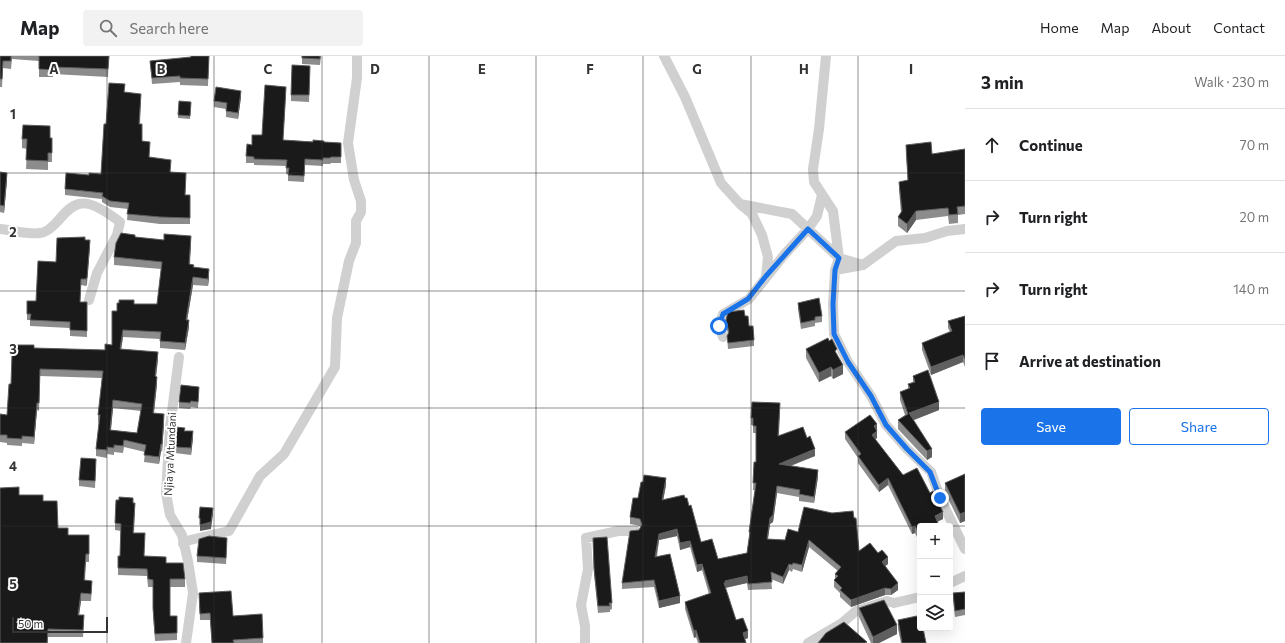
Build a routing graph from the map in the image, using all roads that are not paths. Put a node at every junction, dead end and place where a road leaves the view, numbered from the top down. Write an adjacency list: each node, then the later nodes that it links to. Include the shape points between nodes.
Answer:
1 (357, 56): 17 (street, via 357,78 348,143 360,212 356,221 356,243 349,261 337,318 335,367 284,454 260,476 229,532 186,541)
2 (664, 56): 5 (street, via 685,97 721,182)
3 (826, 56): 4 (street, via 820,129 813,169 814,182)
4 (822, 195): 7 (street, via 817,216); 9 (street, via 833,211)
5 (740, 204): 7 (street, via 792,214); 12 (street, via 752,214 762,236 768,257)
6 (0, 229): 13 (street, via 41,234 52,227 69,209 83,203 94,206 120,222 117,235 97,273)
7 (808, 229): 9 (street); 12 (street)
8 (965, 229): 10 (street, via 925,238 896,241)
9 (839, 258): 10 (street); 11 (street)
10 (863, 265): 11 (street)
11 (835, 270): 18 (street, via 834,334 886,425 930,472)
12 (766, 276): 14 (street, via 748,299 723,314 719,326)
13 (89, 300)
14 (723, 337)
15 (179, 357): 17 (street, Njia ya Mtundani, via 170,427 166,493 170,515 182,535)
16 (636, 531): 23 (street, via 618,531 586,538 588,569 581,605)
17 (183, 544): 22 (street, Njia ya Mtundani, via 193,593)
18 (965, 549)
19 (965, 576): 20 (street)
20 (953, 582)
21 (917, 598): 24 (street, via 894,603 887,601 856,611)
22 (186, 643)
23 (585, 643)
24 (808, 643)

